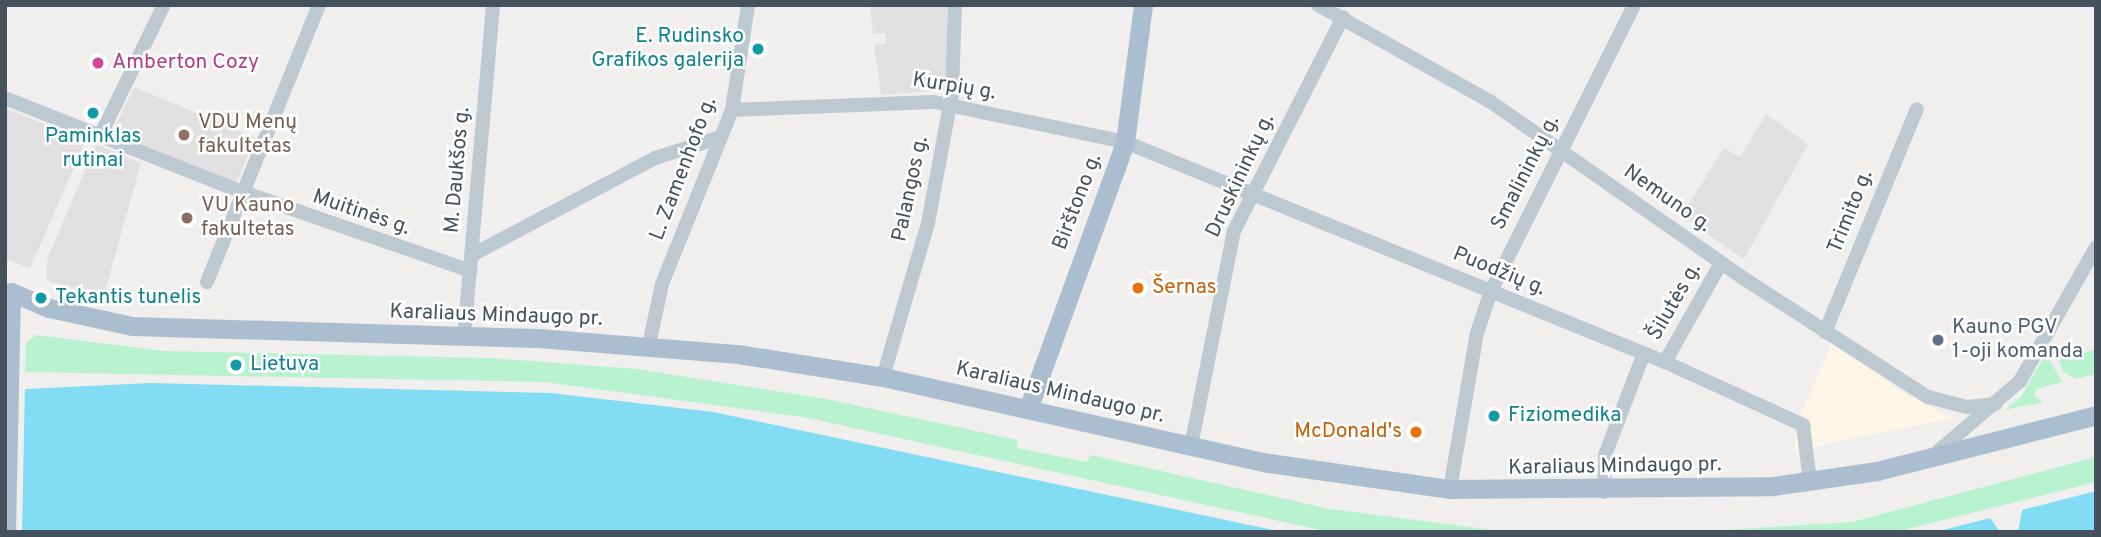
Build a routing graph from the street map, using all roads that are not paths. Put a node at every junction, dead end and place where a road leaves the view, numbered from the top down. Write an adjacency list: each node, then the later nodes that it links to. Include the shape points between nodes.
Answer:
1 (164, 5): 14 (street)
2 (319, 5): 18 (street)
3 (493, 5): 21 (street, M. Daukšos g.)
4 (748, 5): 13 (street, L. Zamenhofo g.)
5 (955, 5): 11 (street, Palangos g.)
6 (1143, 5): 16 (main road, Birštono g.)
7 (1318, 5): 9 (street, Nemuno g.)
8 (1634, 5): 17 (street, Smalininkų g.)
9 (1343, 17): 17 (street, Nemuno g.); 19 (street, Druskininkų g.)
10 (5, 97): 14 (street, Muitinės g.)
11 (950, 105): 13 (street, Kurpių g., via 892,100); 16 (street, Kurpių g.); 32 (street, Palangos g., via 928,223)
12 (1917, 109): 27 (street, Trimito g.)
13 (732, 110): 15 (street, L. Zamenhofo g.)
14 (100, 136): 18 (street, Muitinės g.)
15 (718, 138): 21 (street, via 655,158); 29 (street, L. Zamenhofo g., via 659,292)
16 (1125, 142): 19 (street, Puodžių g.); 34 (main road, Birštono g.)
17 (1561, 150): 22 (street, Nemuno g.); 26 (street, Smalininkų g.)
18 (240, 191): 23 (street, Muitinės g.); 24 (street)
19 (1254, 191): 26 (street, Puodžių g.); 36 (street, Druskininkų g., via 1224,268)
20 (2096, 247): 33 (street, via 2021,381)
21 (472, 255): 23 (street, M. Daukšos g.)
22 (1721, 263): 27 (street, Nemuno g.); 31 (street, Šilutės g.)
23 (471, 271): 28 (street, M. Daukšos g.)
24 (207, 282)
25 (8, 291): 28 (main road, Karaliaus Mindaugo pr., via 49,308 132,326); 41 (main road, Karaliaus Mindaugo pr.)
26 (1491, 291): 30 (street, Puodžių g.); 39 (street, Smalininkų g., via 1477,334)
27 (1825, 332): 33 (street, Nemuno g., via 1928,397 1967,407)
28 (464, 337): 29 (main road, Karaliaus Mindaugo pr.)
29 (649, 345): 32 (main road, Karaliaus Mindaugo pr.)
30 (1644, 354): 31 (street, Puodžių g.); 40 (street, Šilutės g., via 1605,455)
31 (1665, 362): 38 (street, Puodžių g., via 1803,425)
32 (883, 377): 34 (main road, Karaliaus Mindaugo pr.)
33 (1996, 404): 37 (street)
34 (1028, 409): 36 (main road, Karaliaus Mindaugo pr.)
35 (2096, 415): 37 (main road, Karaliaus Mindaugo pr.)
36 (1191, 446): 39 (main road, Karaliaus Mindaugo pr., via 1363,480)
37 (1930, 458): 38 (main road, Karaliaus Mindaugo pr.)
38 (1810, 481): 40 (main road, Karaliaus Mindaugo pr.)
39 (1450, 489): 40 (main road, Karaliaus Mindaugo pr.)
40 (1604, 492)
41 (6, 532)

